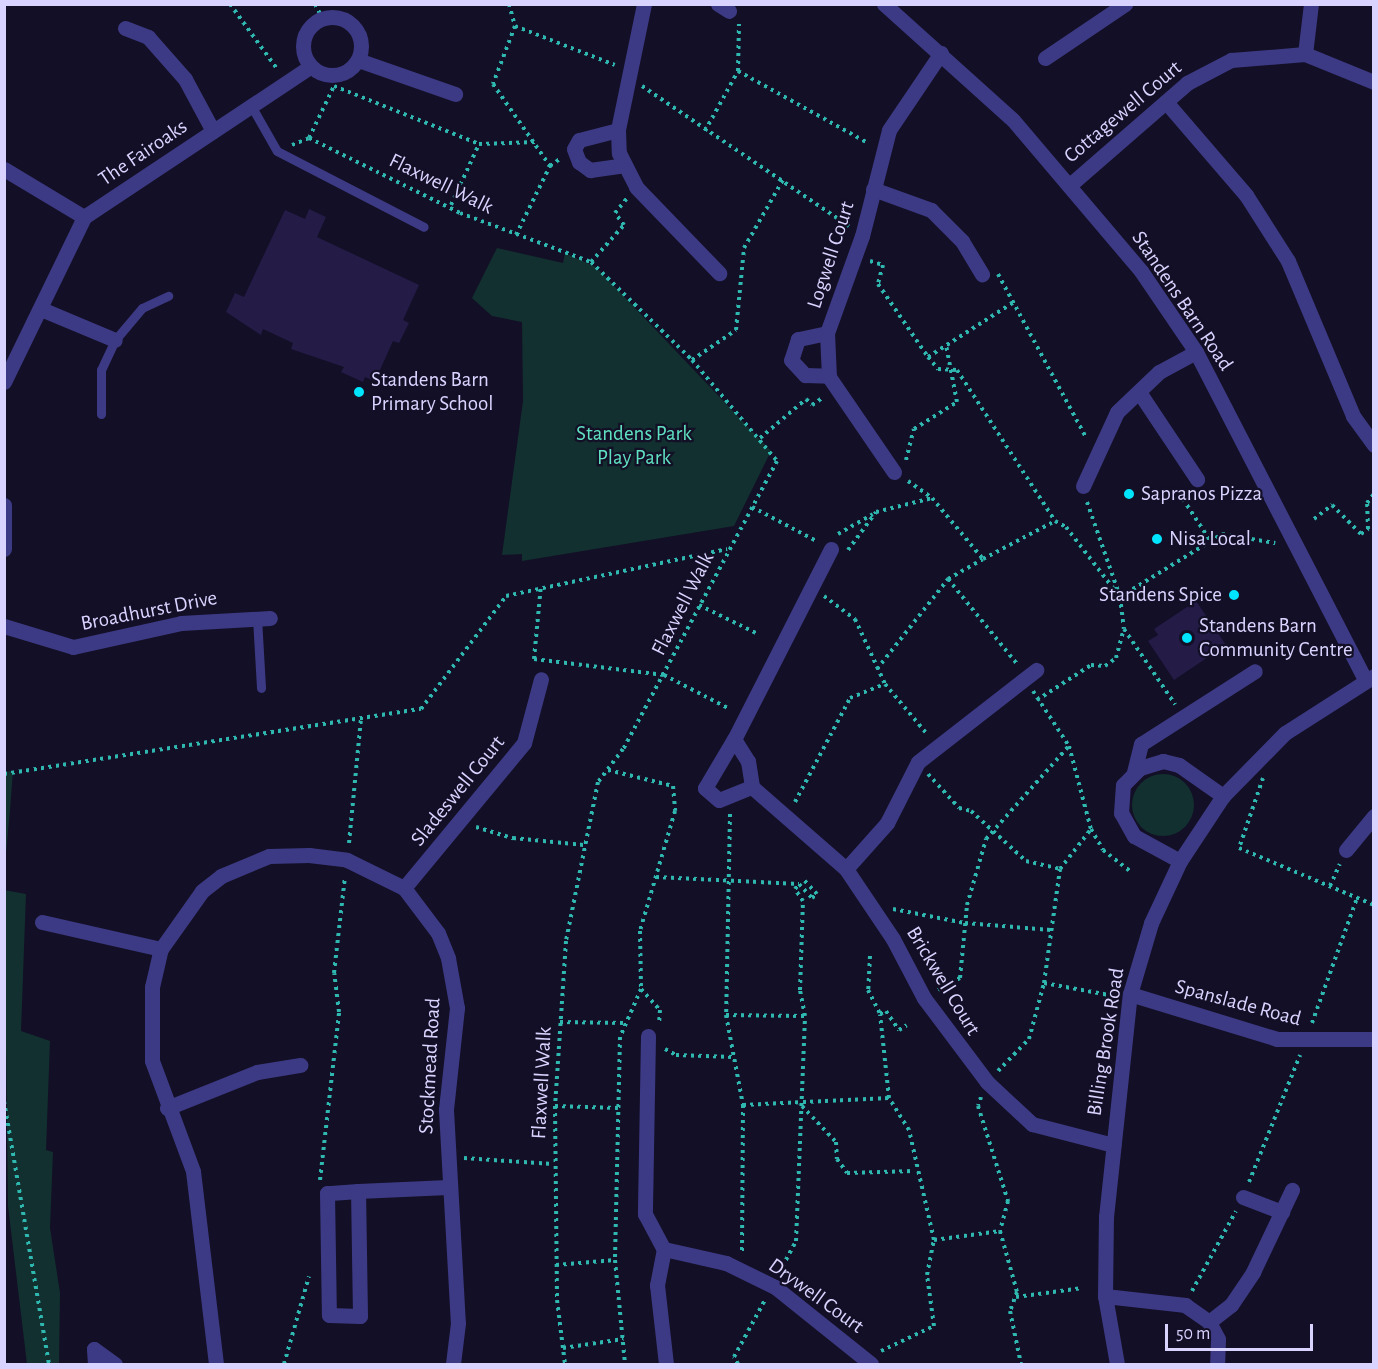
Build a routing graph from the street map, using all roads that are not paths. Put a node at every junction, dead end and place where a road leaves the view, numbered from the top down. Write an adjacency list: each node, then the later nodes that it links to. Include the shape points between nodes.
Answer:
1 (644, 4): 17 (street)
2 (884, 4): 8 (street, Standens Barn Road)
3 (1125, 4): 10 (street)
4 (1311, 4): 9 (street)
5 (319, 11): 6 (street); 12 (street, via 302,45)
6 (344, 12): 11 (street, via 360,36)
7 (125, 28): 18 (street, via 148,37 185,78)
8 (941, 53): 21 (street, Standens Barn Road); 22 (street, Logwell Court, via 897,111 881,150)
9 (1305, 54): 13 (street, Cottagewell Court); 15 (street, Cottagewell Court, via 1231,60)
10 (1045, 58)
11 (358, 60): 12 (street, via 336,76); 14 (street)
12 (310, 67): 16 (street, The Fairoaks)
13 (1374, 82)
14 (455, 94)
15 (1166, 102): 21 (street, Cottagewell Court); 36 (street, via 1246,195 1288,261 1353,416)
16 (253, 109): 18 (street, The Fairoaks); 24 (lane, via 277,151)
17 (618, 130): 19 (street); 19 (street, via 579,140 574,149 579,162 590,170)
18 (213, 131): 23 (street, The Fairoaks)
19 (624, 165): 25 (street, via 636,187)
20 (4, 169): 23 (street)
21 (1071, 184): 31 (street, Standens Barn Road)
22 (873, 189): 26 (street, Logwell Court, via 931,210 962,240); 29 (street, Logwell Court, via 862,236)
23 (84, 218): 28 (street)
24 (424, 227)
25 (719, 273)
26 (982, 274)
27 (168, 296): 30 (lane, via 142,308)
28 (41, 309): 30 (street); 32 (street)
29 (827, 333): 33 (street, Logwell Court); 33 (street, Logwell Court, via 798,339 791,360 805,375)
30 (115, 339): 35 (lane, via 101,370)
31 (1196, 352): 34 (street, via 1172,362); 47 (street, Standens Barn Road)
32 (4, 382)
33 (833, 382): 37 (street)
34 (1139, 392): 38 (street); 39 (street, via 1117,412)
35 (101, 414)
36 (1374, 445)
37 (899, 470)
38 (1197, 479)
39 (1083, 486)
40 (4, 505): 41 (street)
41 (4, 549)
42 (831, 549): 50 (street)
43 (263, 618): 44 (street, Broadhurst Drive, via 181,623 73,647); 49 (lane)
44 (4, 626)
45 (1255, 671): 51 (street, via 1141,744)
46 (1031, 673): 57 (street, via 936,743 918,762 887,823)
47 (1369, 677): 53 (street, Billing Brook Road, via 1285,733)
48 (541, 679): 58 (street, Sladeswell Court, via 524,743)
49 (261, 688)
50 (734, 739): 52 (street, via 748,761); 52 (street, via 705,788 719,800)
51 (1134, 772): 53 (street, via 1155,762 1172,763); 56 (street, via 1120,793 1126,824 1145,845)
52 (752, 788): 57 (street, Brickwell Court)
53 (1223, 796): 56 (street, Billing Brook Road)
54 (1374, 816): 55 (street)
55 (1346, 850)
56 (1179, 861): 61 (street, Billing Brook Road, via 1151,923)
57 (846, 869): 66 (street, Brickwell Court, via 877,913 951,1039 1015,1111 1056,1133)
58 (404, 888): 60 (street, Stockmead Road, via 347,860 269,856 221,876 187,907); 67 (street, Stockmead Road, via 438,933 455,981)
59 (42, 922): 60 (street)
60 (161, 949): 65 (street, Stockmead Road, via 149,1025 152,1061)
61 (1130, 994): 63 (street, Spanslade Road, via 1235,1028 1306,1042); 66 (street, Billing Brook Road)
62 (653, 1035): 72 (street, via 645,1214)
63 (1374, 1040)
64 (300, 1065): 65 (street, via 257,1072)
65 (167, 1108): 76 (street, Stockmead Road, via 193,1171 202,1215)
66 (1113, 1145): 73 (street, Billing Brook Road)
67 (448, 1186): 69 (street); 79 (street, Stockmead Road, via 457,1290)
68 (1292, 1190): 71 (street)
69 (358, 1191): 69 (street, via 360,1316 329,1316 327,1193)
70 (1243, 1197): 71 (street)
71 (1282, 1212): 74 (street, via 1253,1272 1231,1305)
72 (664, 1249): 75 (street, Drywell Court, via 742,1270 772,1286); 80 (street, via 657,1285)
73 (1105, 1296): 74 (street, via 1185,1305); 81 (street, Billing Brook Road)
74 (1209, 1322): 82 (street, via 1218,1339)
75 (867, 1362)
76 (212, 1364)
77 (95, 1365): 78 (street, via 94,1349)
78 (115, 1365)
79 (453, 1365)
80 (666, 1365)
81 (1117, 1365)
82 (1217, 1365)

